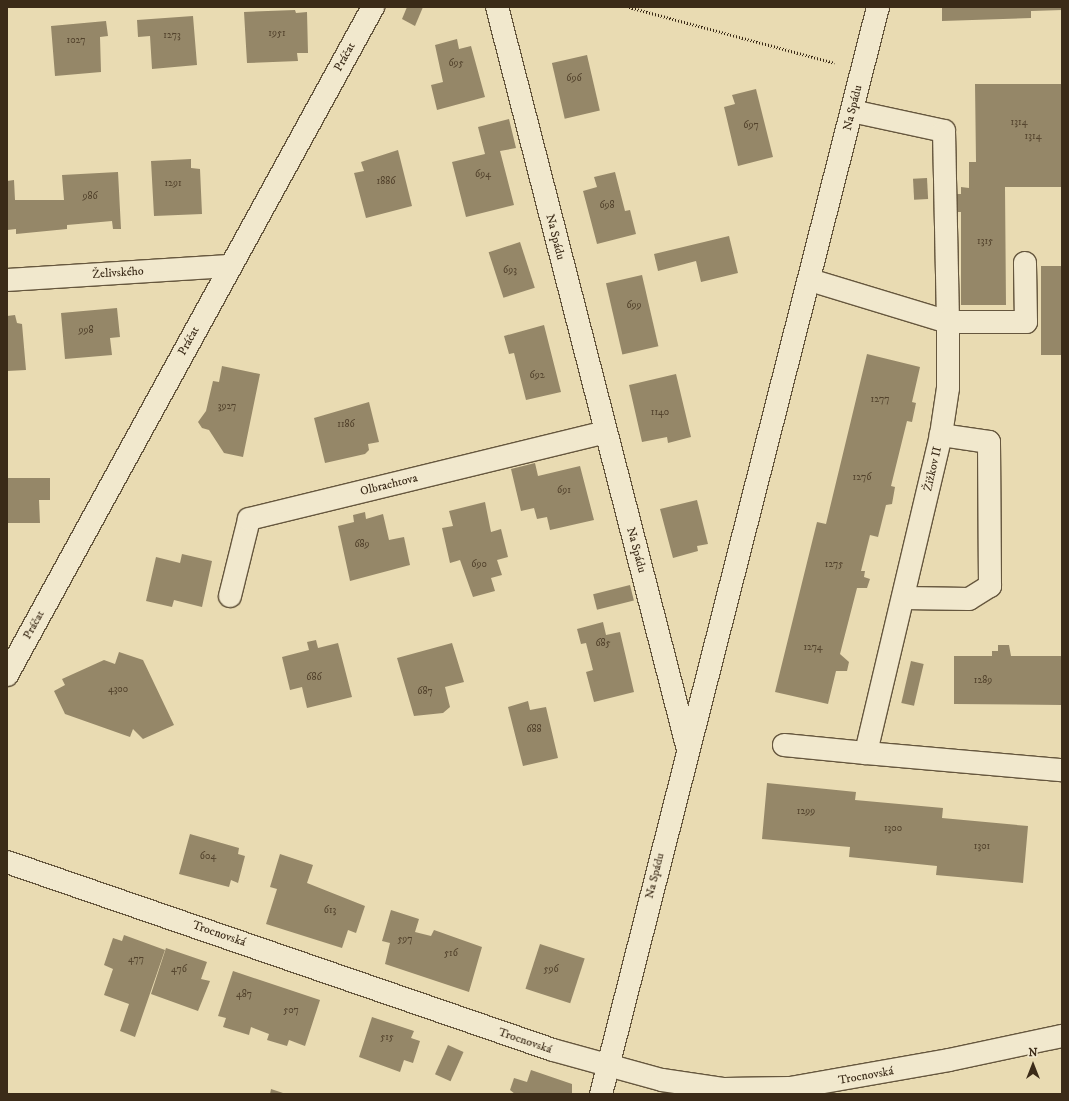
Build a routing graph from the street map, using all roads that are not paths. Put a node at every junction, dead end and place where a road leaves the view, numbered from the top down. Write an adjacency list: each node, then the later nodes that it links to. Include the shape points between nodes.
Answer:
1 (373, 7): 6 (street, Práčat)
2 (497, 7): 10 (street, Na Spádu)
3 (878, 7): 4 (street, Na Spádu)
4 (852, 111): 8 (street, Na Spádu); 9 (street, Žižkov II, via 944,131)
5 (1025, 263): 9 (street, via 1026,322)
6 (230, 266): 7 (street, Želivského); 14 (street, Práčat)
7 (7, 280)
8 (810, 280): 9 (street); 16 (street, Na Spádu)
9 (948, 322): 11 (street, Žižkov II, via 948,388)
10 (605, 432): 12 (street, Olbrachtova, via 249,519); 16 (street, Na Spádu)
11 (941, 435): 13 (street, Žižkov II); 13 (street, via 989,442 990,586 969,599)
12 (230, 596)
13 (904, 598): 17 (street, Žižkov II)
14 (7, 675)
15 (784, 745): 17 (street)
16 (688, 747): 21 (street, Na Spádu)
17 (866, 753): 18 (street)
18 (1062, 770)
19 (7, 862): 21 (street, Trocnovská)
20 (1062, 1036): 21 (street, Trocnovská, via 949,1060 790,1088 724,1089 662,1080)
21 (607, 1067): 22 (street, Na Spádu)
22 (601, 1094)

